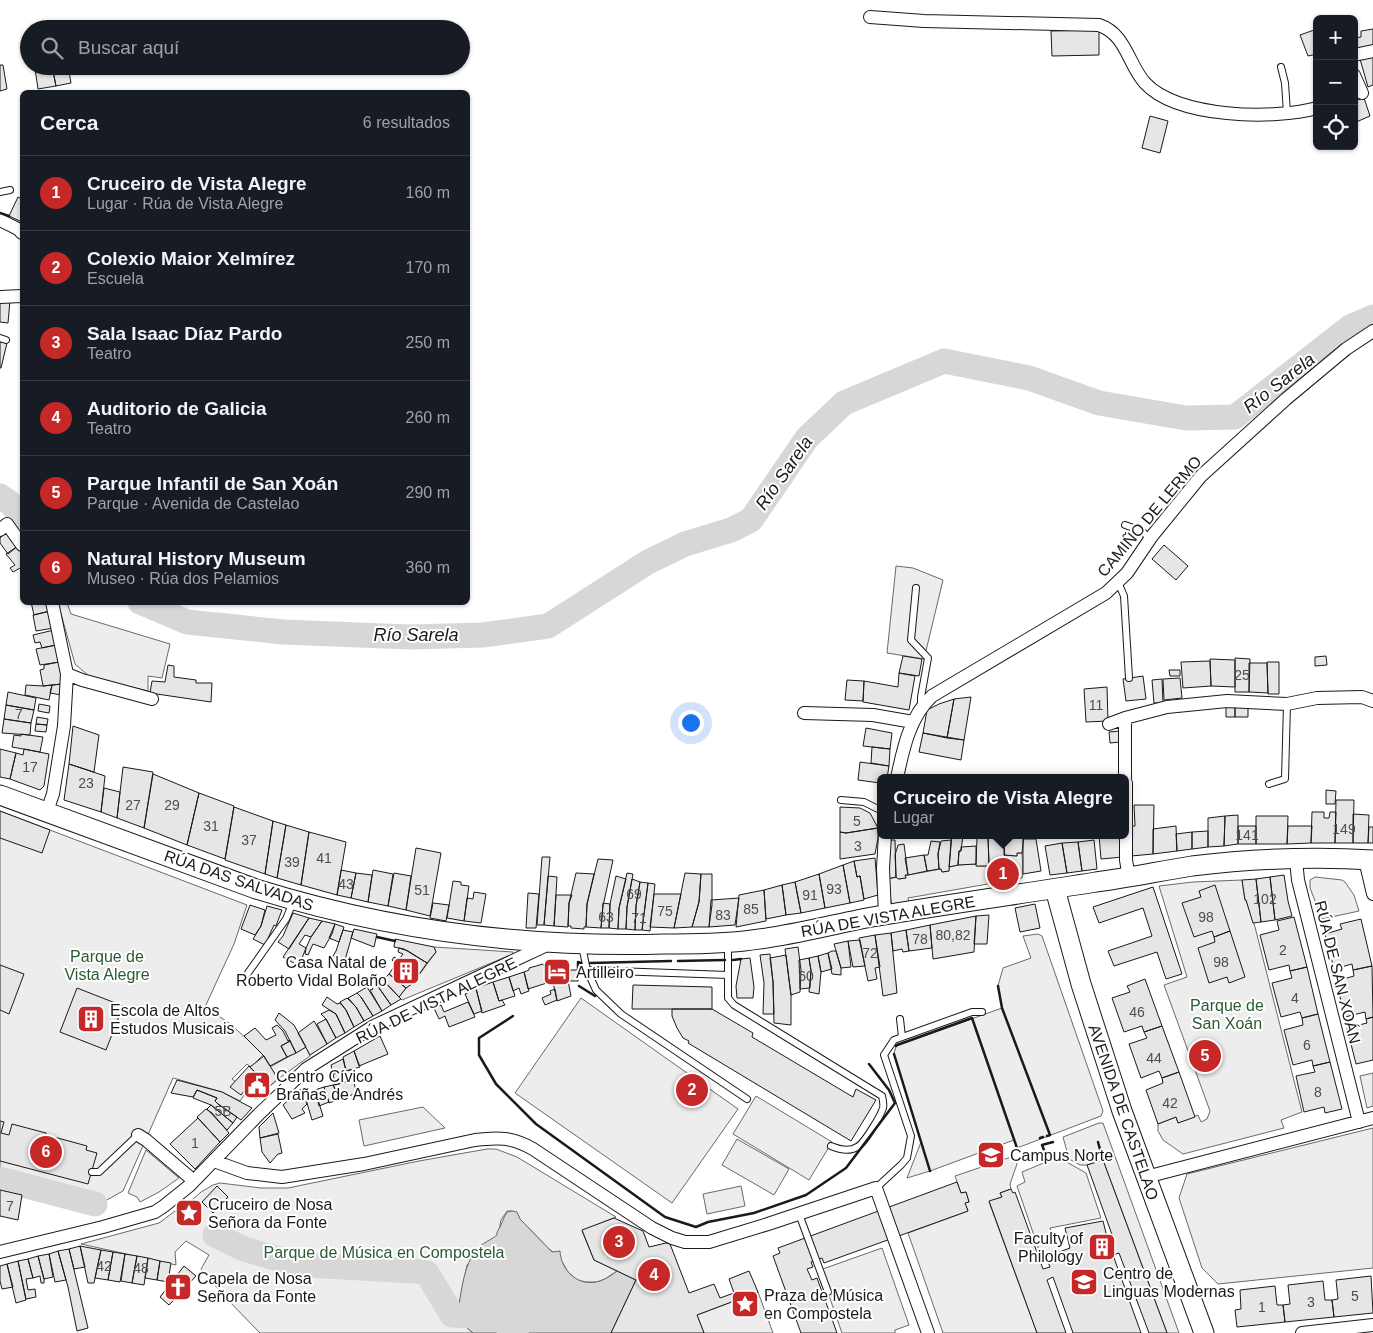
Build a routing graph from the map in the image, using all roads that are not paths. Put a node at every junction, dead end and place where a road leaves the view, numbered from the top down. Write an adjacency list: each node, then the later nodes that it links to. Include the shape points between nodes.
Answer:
1 (870, 18): 6 (street, via 1099,25 1114,33 1144,82 1168,99 1234,114)
2 (1373, 51): 3 (street)
3 (1358, 54)
4 (1281, 67): 6 (lane, via 1286,84)
5 (1313, 109): 6 (street)
6 (1287, 113)
7 (10, 190): 8 (lane)
8 (0, 192)
9 (0, 220): 10 (street)
10 (20, 231)
11 (20, 296): 12 (street)
12 (0, 297)
13 (1373, 331): 16 (street, CAMIÑO DE LERMO, via 1346,349 1222,456 1201,476)
14 (1125, 524): 16 (lane, via 1142,531)
15 (0, 530): 17 (street, via 7,524)
16 (1150, 539): 18 (street, CAMIÑO DE LERMO)
17 (20, 542)
18 (1118, 582): 22 (lane, via 1124,596); 26 (street, CAMIÑO DE LERMO, via 1106,593)
19 (916, 588): 26 (lane, via 911,640 928,658 921,688)
20 (53, 605): 21 (street)
21 (68, 674): 23 (street); 37 (street, via 64,726 53,794)
22 (1129, 678)
23 (152, 698)
24 (1373, 701): 25 (street, via 1317,698)
25 (1287, 704): 28 (street, via 1227,701 1167,707); 33 (lane, via 1285,779)
26 (921, 705): 29 (street, CAMIÑO DE LERMO)
27 (804, 713): 29 (street, via 873,715)
28 (1125, 718): 30 (street); 32 (street)
29 (913, 722): 31 (street, CAMIÑO DE LERMO)
30 (1109, 724)
31 (898, 774)
32 (1125, 774)
33 (1269, 784)
34 (0, 795): 37 (main road, RÚA DAS SALVADAS)
35 (841, 800): 36 (lane, via 864,802)
36 (877, 808)
37 (47, 811): 45 (main road, RÚA DAS SALVADAS)
38 (886, 839): 46 (street)
39 (1126, 839): 42 (street)
40 (1296, 860): 41 (main road, RÚA DE VISTA ALEGRE); 42 (main road, RÚA DE VISTA ALEGRE, via 1190,866); 59 (street, RÚA DE SAN XOÁN, via 1298,880)
41 (1369, 860): 44 (street)
42 (1129, 878): 43 (main road, RÚA DE VISTA ALEGRE)
43 (1055, 888): 46 (main road, RÚA DE VISTA ALEGRE); 66 (main road, AVENIDA DE CASTELAO, via 1081,984)
44 (1373, 894)
45 (294, 901): 47 (main road, RÚA DAS SALVADAS, via 374,920); 52 (lane, via 286,919)
46 (885, 915): 48 (main road, RÚA DE VISTA ALEGRE, via 772,937)
47 (485, 938): 49 (main road, RÚA DE VISTA ALEGRE)
48 (728, 942): 50 (main road, RÚA DE VISTA ALEGRE); 53 (lane)
49 (550, 944): 50 (main road, RÚA DE VISTA ALEGRE); 62 (street, RÚA DE VISTA ALEGRE, via 374,1026 306,1069)
50 (582, 945): 51 (lane)
51 (587, 970): 53 (lane); 57 (lane, via 596,990 621,1014)
52 (248, 973)
53 (728, 975): 61 (lane, via 728,998 734,1005 882,1096 883,1109 862,1144 849,1150)
54 (982, 1012): 56 (lane, via 972,1012)
55 (900, 1019): 56 (lane)
56 (902, 1037): 68 (lane, via 894,1040 884,1055 911,1136 910,1148 901,1165)
57 (747, 1099)
58 (1373, 1118): 59 (street)
59 (1359, 1122): 66 (street)
60 (138, 1135): 65 (lane, via 99,1172); 67 (street, via 166,1162)
61 (830, 1146)
62 (223, 1151): 63 (street, RÚA DE VISTA ALEGRE); 64 (street)
63 (214, 1161): 64 (street); 67 (street, RÚA DE VISTA ALEGRE)
64 (236, 1170): 69 (street, via 282,1177 364,1164 474,1140 500,1138 525,1144 652,1228 685,1242 709,1242)
65 (92, 1172)
66 (1146, 1177): 74 (main road, AVENIDA DE CASTELAO)
67 (194, 1181): 70 (street, RÚA DE VISTA ALEGRE, via 164,1206 145,1216)
68 (876, 1188): 69 (street); 73 (street)
69 (799, 1214): 71 (lane)
70 (0, 1252)
71 (828, 1292)
72 (1373, 1325): 75 (street)
73 (928, 1333)
74 (1204, 1333)
75 (1302, 1333)

